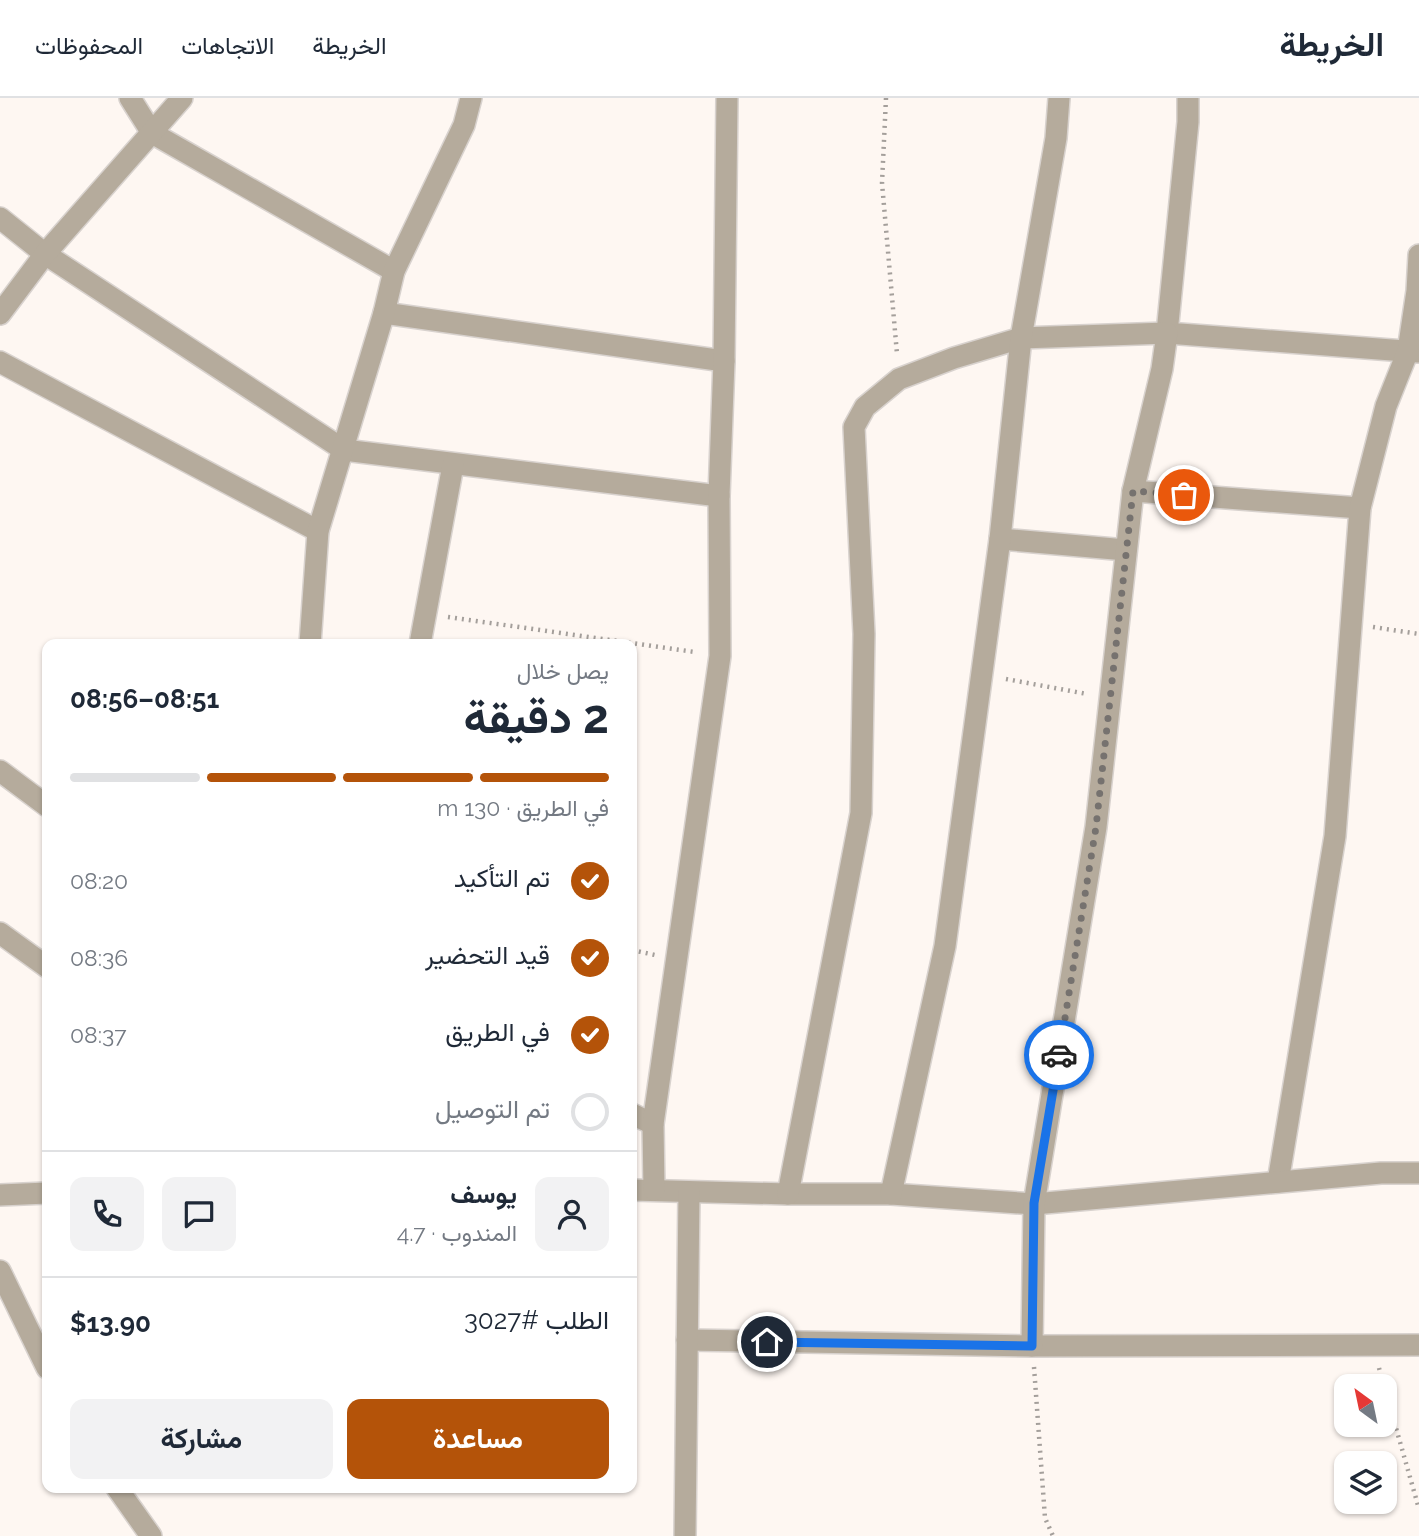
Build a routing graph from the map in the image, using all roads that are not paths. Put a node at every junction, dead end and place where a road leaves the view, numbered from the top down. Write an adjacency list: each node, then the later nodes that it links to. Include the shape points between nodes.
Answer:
1 (131, 98): 7 (street)
2 (182, 98): 7 (street)
3 (471, 98): 11 (street, via 464,125)
4 (727, 98): 17 (street)
5 (1059, 98): 15 (street)
6 (1188, 98): 14 (street)
7 (152, 133): 9 (street); 11 (street)
8 (0, 218): 9 (street)
9 (44, 254): 13 (street); 19 (street)
10 (1419, 255): 16 (street)
11 (394, 271): 12 (street)
12 (384, 313): 17 (street); 19 (street)
13 (0, 314)
14 (1167, 332): 15 (street); 16 (street); 21 (street)
15 (1021, 338): 25 (street); 43 (street, via 899,379 865,407 854,427 864,634 861,813)
16 (1413, 352): 23 (street, via 1386,406)
17 (724, 361): 22 (street)
18 (0, 362): 24 (street)
19 (344, 450): 20 (street); 24 (street)
20 (453, 465): 22 (street); 28 (street)
21 (1133, 491): 23 (street); 26 (street)
22 (719, 496): 34 (street, via 720,656)
23 (1360, 508): 36 (street, via 1335,836)
24 (318, 531): 27 (street)
25 (1000, 539): 26 (street); 41 (street, via 945,946)
26 (1126, 550): 44 (street, via 1096,827)
27 (310, 639)
28 (421, 639)
29 (0, 771): 30 (street)
30 (42, 802)
31 (0, 933): 32 (street)
32 (42, 963)
33 (637, 1116): 34 (street)
34 (653, 1124): 38 (street)
35 (1419, 1173): 36 (street)
36 (1278, 1182): 44 (street)
37 (637, 1190): 38 (street)
38 (654, 1190): 39 (street)
39 (689, 1192): 43 (street); 46 (street)
40 (42, 1193): 42 (street)
41 (891, 1194): 43 (street); 44 (street)
42 (0, 1195)
43 (788, 1195)
44 (1034, 1203): 48 (street)
45 (0, 1271): 49 (street)
46 (687, 1340): 48 (street); 52 (street)
47 (1419, 1345): 48 (street)
48 (1032, 1346)
49 (42, 1358)
50 (121, 1493): 51 (street)
51 (151, 1536)
52 (685, 1536)

